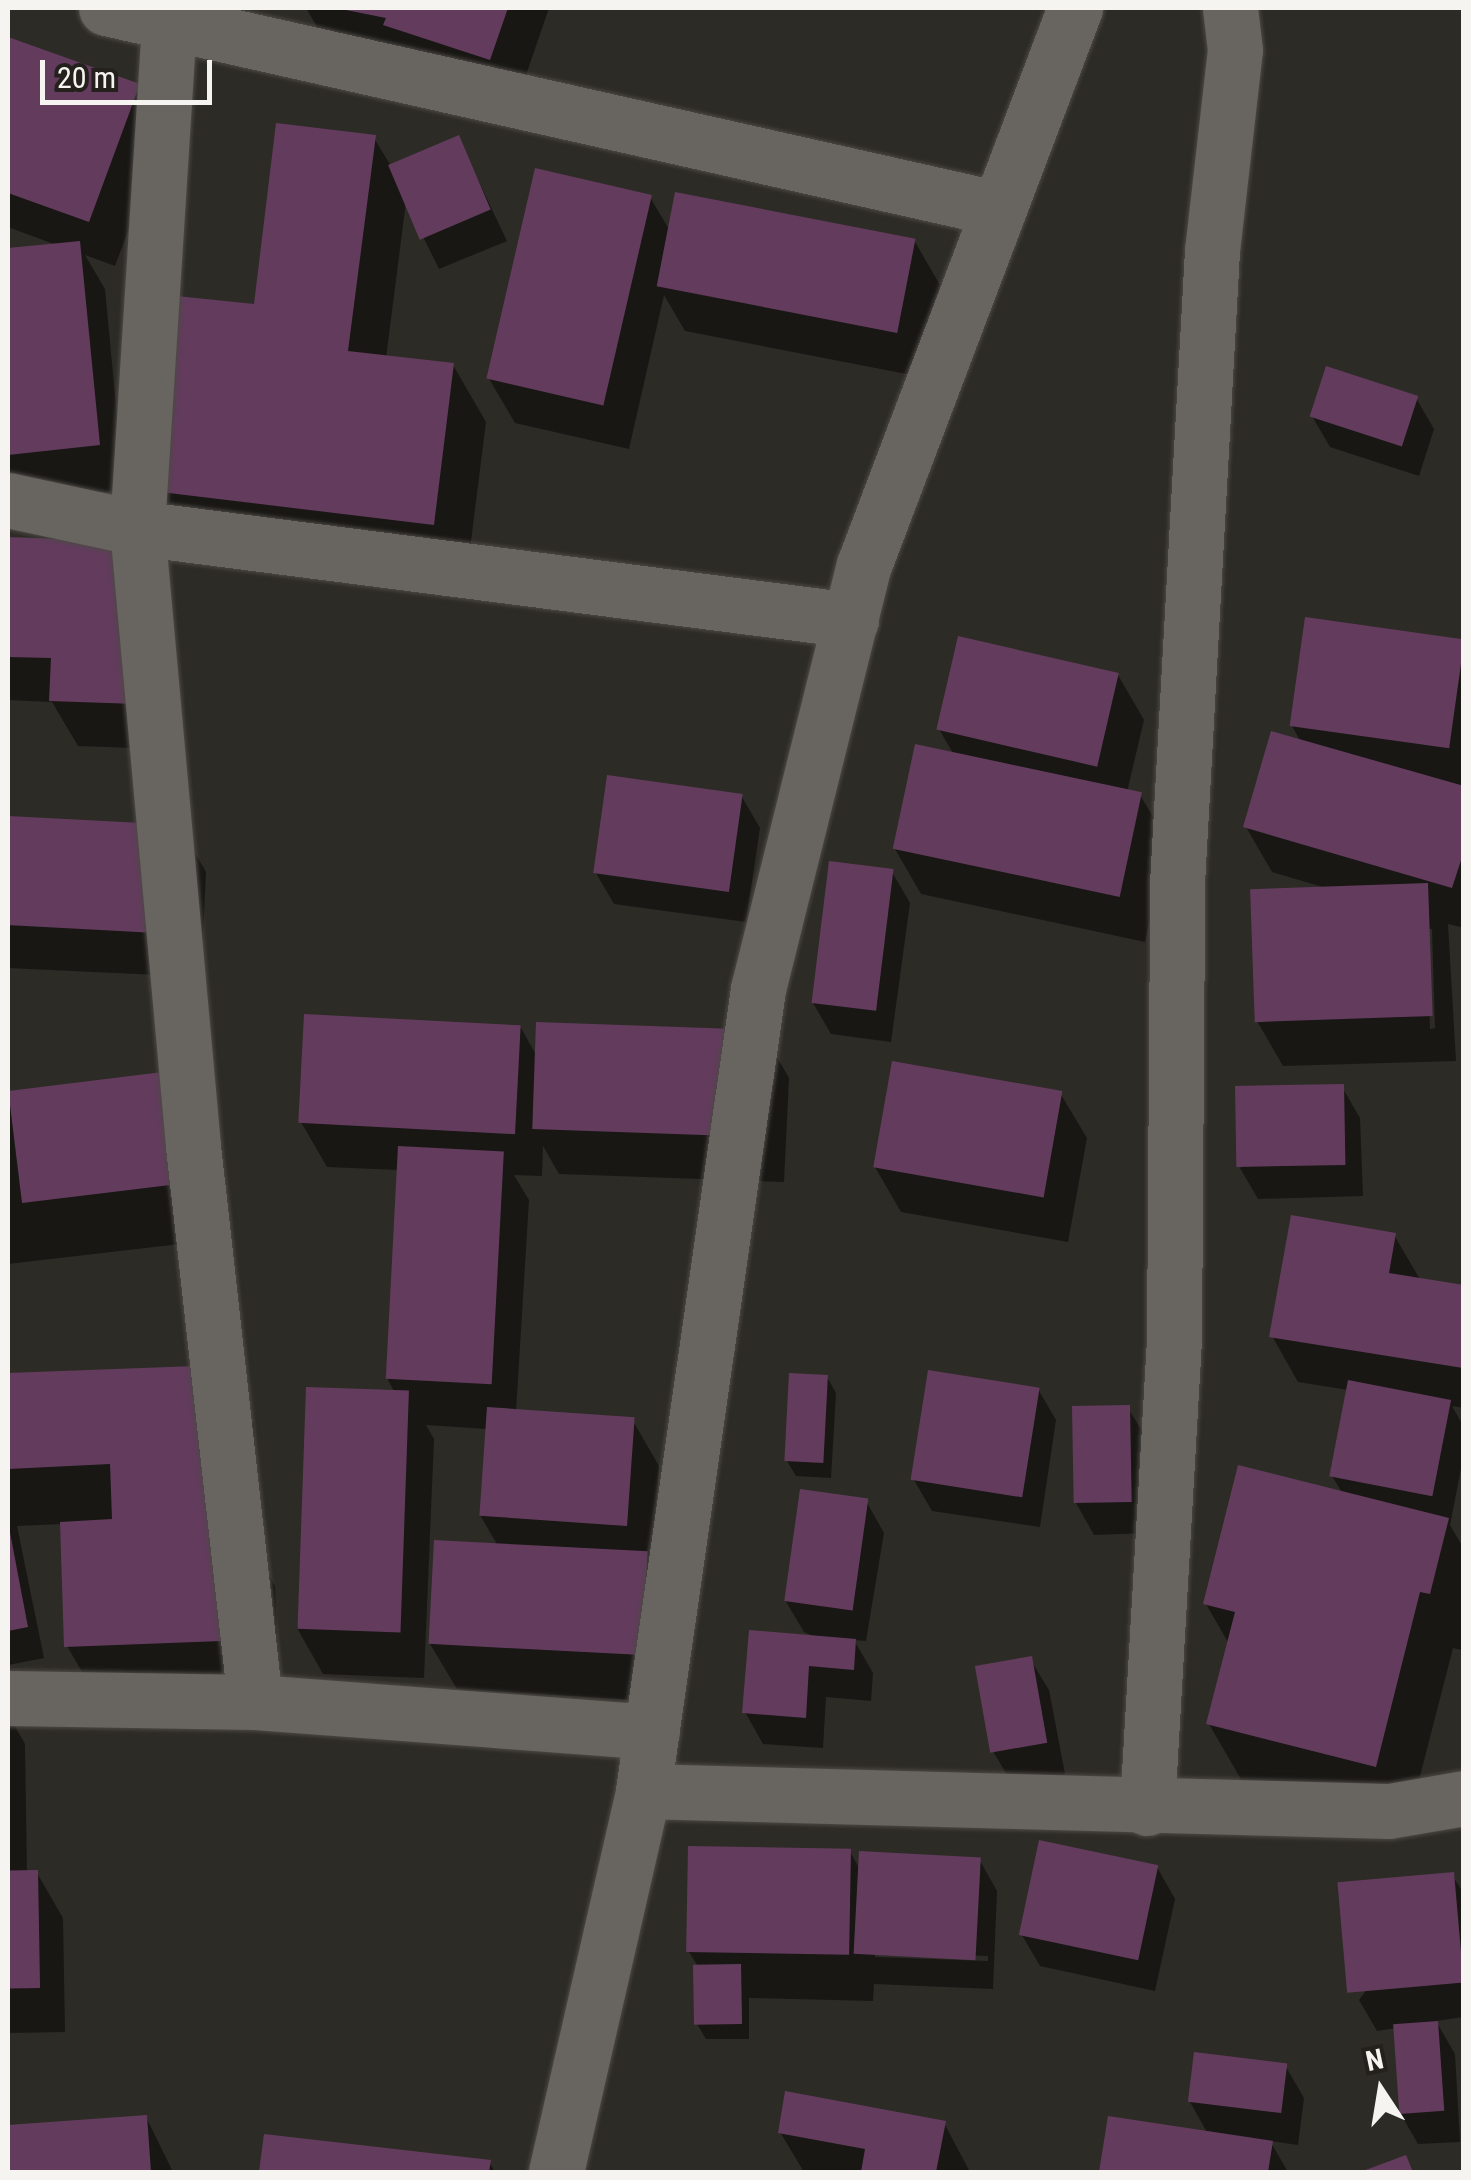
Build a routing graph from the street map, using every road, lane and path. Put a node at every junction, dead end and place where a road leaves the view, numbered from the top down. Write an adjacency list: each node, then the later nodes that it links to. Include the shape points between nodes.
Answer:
1 (106, 8): 4 (street)
2 (1075, 8): 5 (street)
3 (1230, 8): 14 (street, via 1235,50 1211,270 1177,883 1174,1342)
4 (169, 16): 5 (street); 7 (street)
5 (998, 210): 8 (street, via 864,565)
6 (8, 500): 7 (street)
7 (137, 528): 8 (street); 10 (street, via 193,1146)
8 (850, 620): 11 (street, via 758,989)
9 (8, 1698): 10 (street)
10 (254, 1702): 11 (street)
11 (652, 1732): 12 (street)
12 (643, 1792): 14 (street); 15 (street)
13 (1464, 1798): 14 (street, via 1389,1811)
14 (1147, 1808)
15 (556, 2172)

